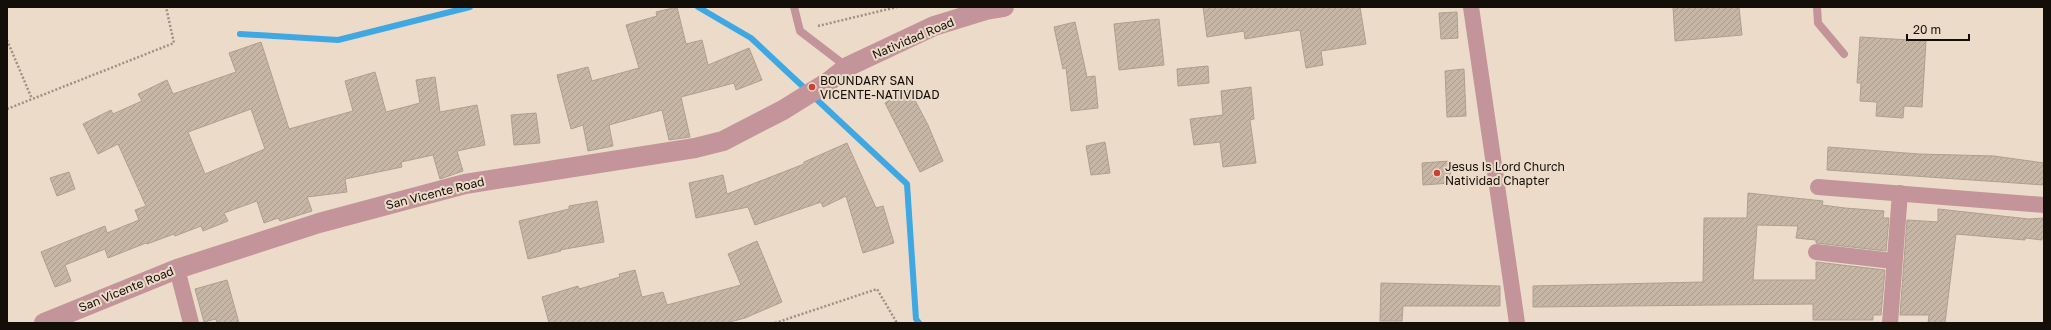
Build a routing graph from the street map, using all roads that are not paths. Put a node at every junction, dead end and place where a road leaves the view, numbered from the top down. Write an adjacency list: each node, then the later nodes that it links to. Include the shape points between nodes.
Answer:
1 (794, 7): 6 (lane, via 800,31)
2 (1004, 7): 6 (street, Natividad Road, via 934,26)
3 (1471, 7): 16 (street)
4 (1817, 7): 5 (lane, via 1818,23)
5 (1844, 54)
6 (847, 67): 7 (street, Natividad Road)
7 (828, 82): 13 (street, San Vicente Road, via 783,110 723,141 695,148 465,184 319,223)
8 (1818, 187): 9 (street)
9 (1900, 194): 10 (street); 12 (street)
10 (2044, 205)
11 (1816, 252): 12 (street)
12 (1893, 261): 17 (street)
13 (177, 269): 14 (street, San Vicente Road); 15 (street)
14 (44, 323)
15 (191, 323)
16 (1517, 323)
17 (1890, 323)

